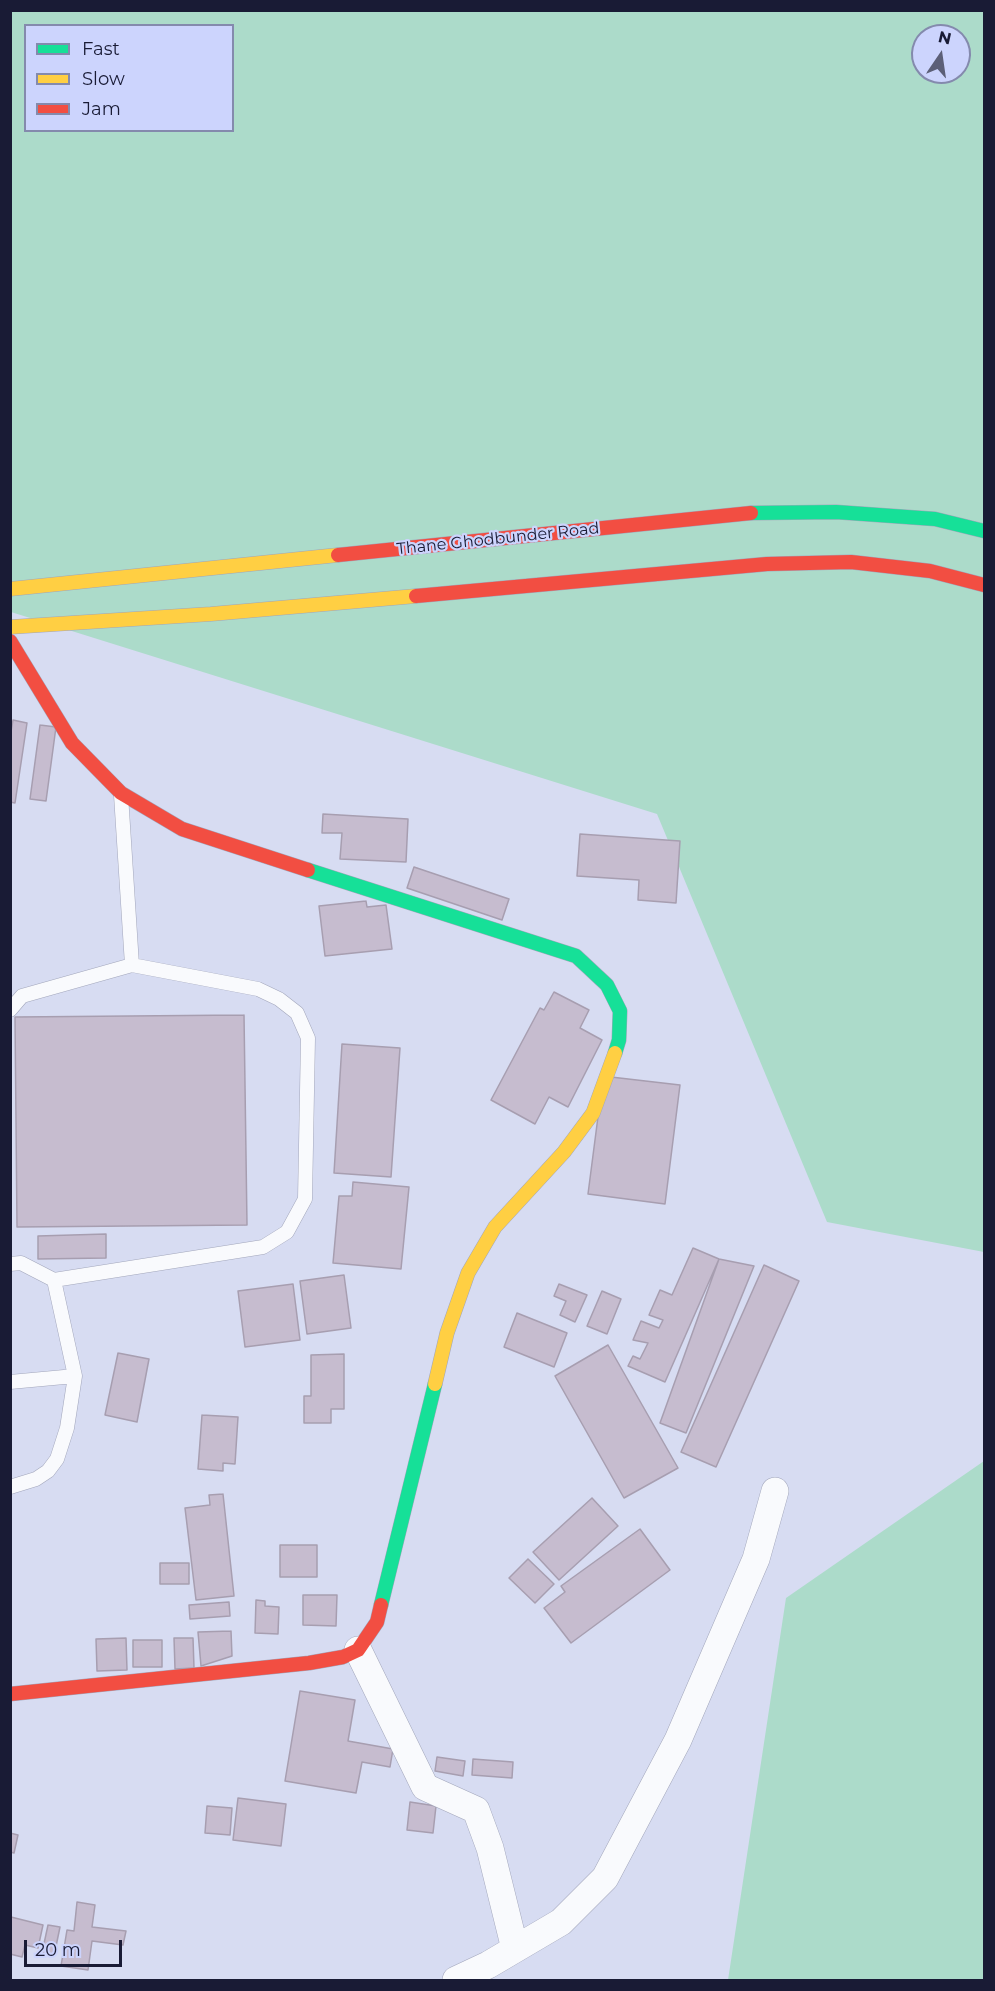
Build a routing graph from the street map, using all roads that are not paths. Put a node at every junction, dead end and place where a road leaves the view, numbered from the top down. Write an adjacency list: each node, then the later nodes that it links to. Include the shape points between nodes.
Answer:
1 (984, 531): 3 (main road, Thane Ghodbunder Road, via 924,519 836,512 751,513)
2 (984, 585): 4 (main road, via 930,571 851,562 767,564 211,614)
3 (10, 589)
4 (10, 627)
5 (10, 641): 6 (main road, via 72,743)
6 (121, 793): 7 (lane); 15 (main road, via 182,829 576,956 607,984 620,1011 619,1040 593,1113 564,1152 495,1227 468,1273 447,1334 377,1622)
7 (132, 965): 8 (lane, via 22,996); 10 (lane, via 258,989 297,1013 308,1038 306,1199 287,1232 262,1247)
8 (10, 1010)
9 (10, 1264): 10 (lane, via 21,1263)
10 (54, 1281): 11 (lane)
11 (75, 1376): 12 (lane); 13 (lane, via 67,1428 57,1459 36,1479)
12 (10, 1382)
13 (10, 1486)
14 (775, 1491): 17 (street, via 756,1558 678,1740 605,1878 561,1922)
15 (358, 1650): 16 (main road, via 309,1664); 17 (street, via 425,1787 476,1810 490,1848)
16 (10, 1694)
17 (515, 1949): 18 (street)
18 (456, 1980)

